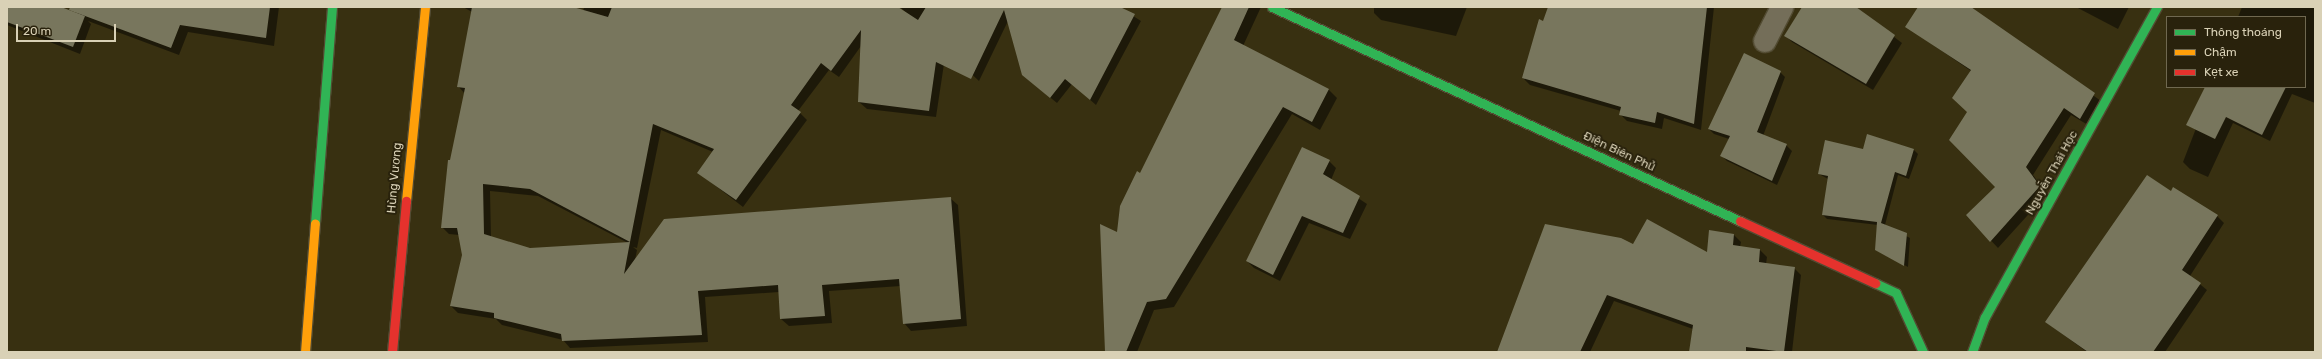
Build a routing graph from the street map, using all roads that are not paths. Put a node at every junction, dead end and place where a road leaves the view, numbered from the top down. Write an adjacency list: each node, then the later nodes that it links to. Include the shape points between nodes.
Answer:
1 (332, 7): 7 (street)
2 (424, 7): 8 (street, Hùng Vương)
3 (1272, 7): 9 (street, Điện Biên Phủ, via 1896,293)
4 (1782, 7): 6 (street)
5 (2157, 7): 10 (street, Nguyễn Thái Học, via 1985,317)
6 (1765, 41)
7 (305, 352)
8 (392, 352)
9 (1923, 352)
10 (1972, 352)

